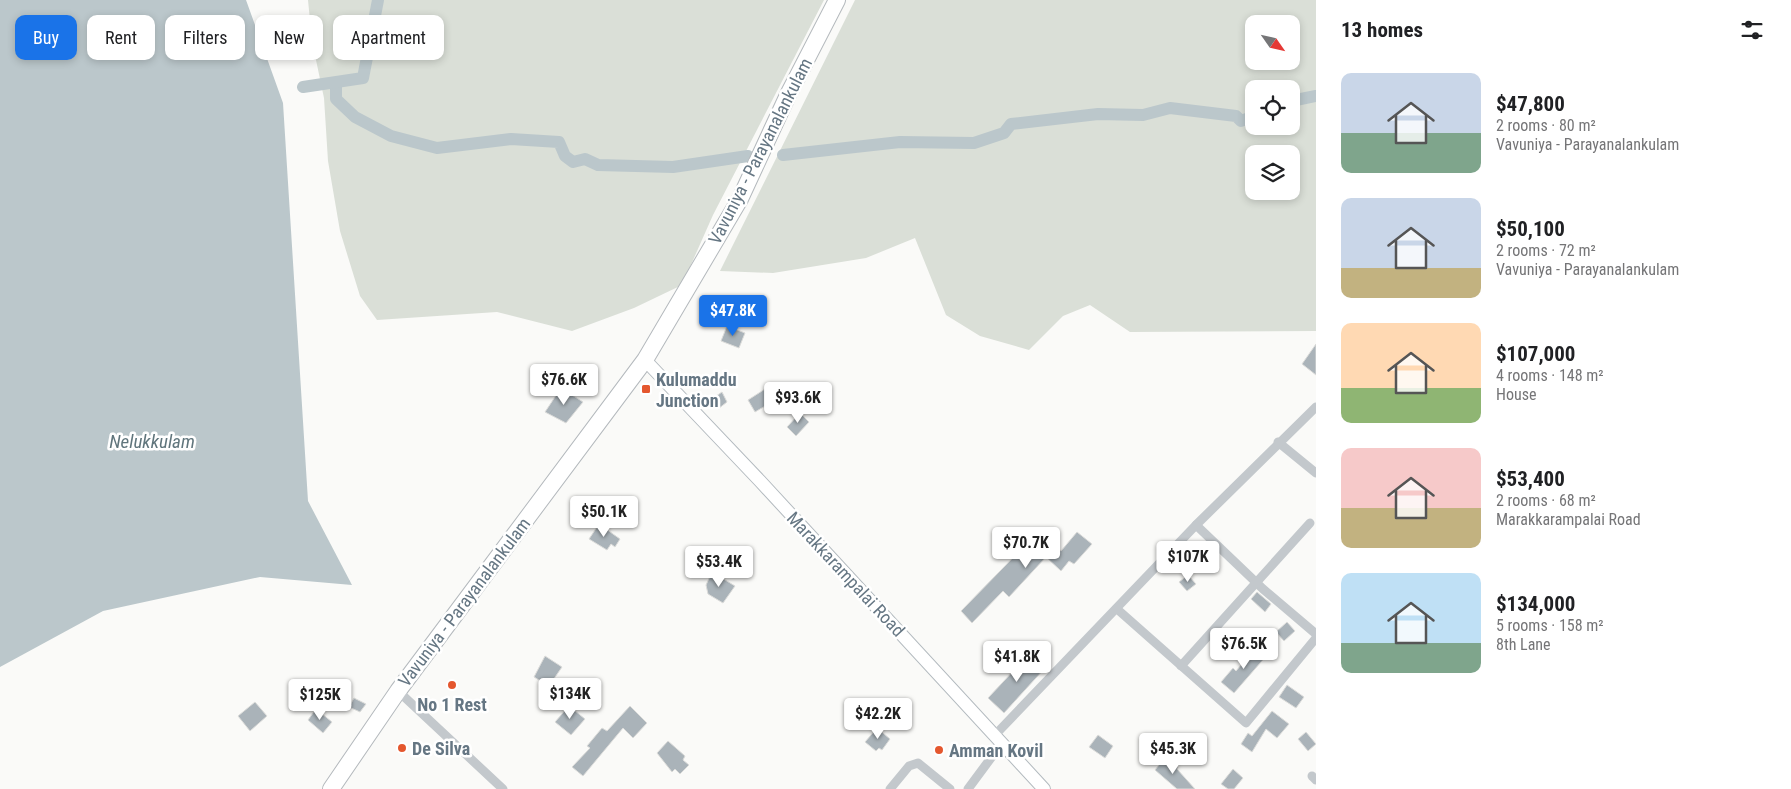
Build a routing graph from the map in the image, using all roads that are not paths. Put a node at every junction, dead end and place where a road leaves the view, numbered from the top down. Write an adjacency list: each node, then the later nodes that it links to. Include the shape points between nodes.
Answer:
1 (837, 0): 2 (highway, Vavuniya - Parayanalankulam, via 740,199)
2 (646, 360): 12 (highway, Vavuniya - Parayanalankulam); 13 (street, Marakkarampalai Road)
3 (1316, 407): 4 (street)
4 (1278, 442): 5 (street); 7 (street)
5 (1316, 473)
6 (1310, 524): 8 (street)
7 (1196, 525): 8 (street); 9 (street)
8 (1257, 583): 10 (street); 11 (street)
9 (1117, 609): 11 (street); 13 (street)
10 (1316, 636): 11 (street, via 1246,722)
11 (1181, 666)
12 (398, 691): 14 (highway, Vavuniya - Parayanalankulam); 15 (street)
13 (999, 739): 18 (street); 19 (street, Marakkarampalai Road)
14 (331, 789)
15 (502, 789)
16 (890, 789): 17 (street, via 909,766 918,762)
17 (950, 789)
18 (968, 789)
19 (1044, 789)

